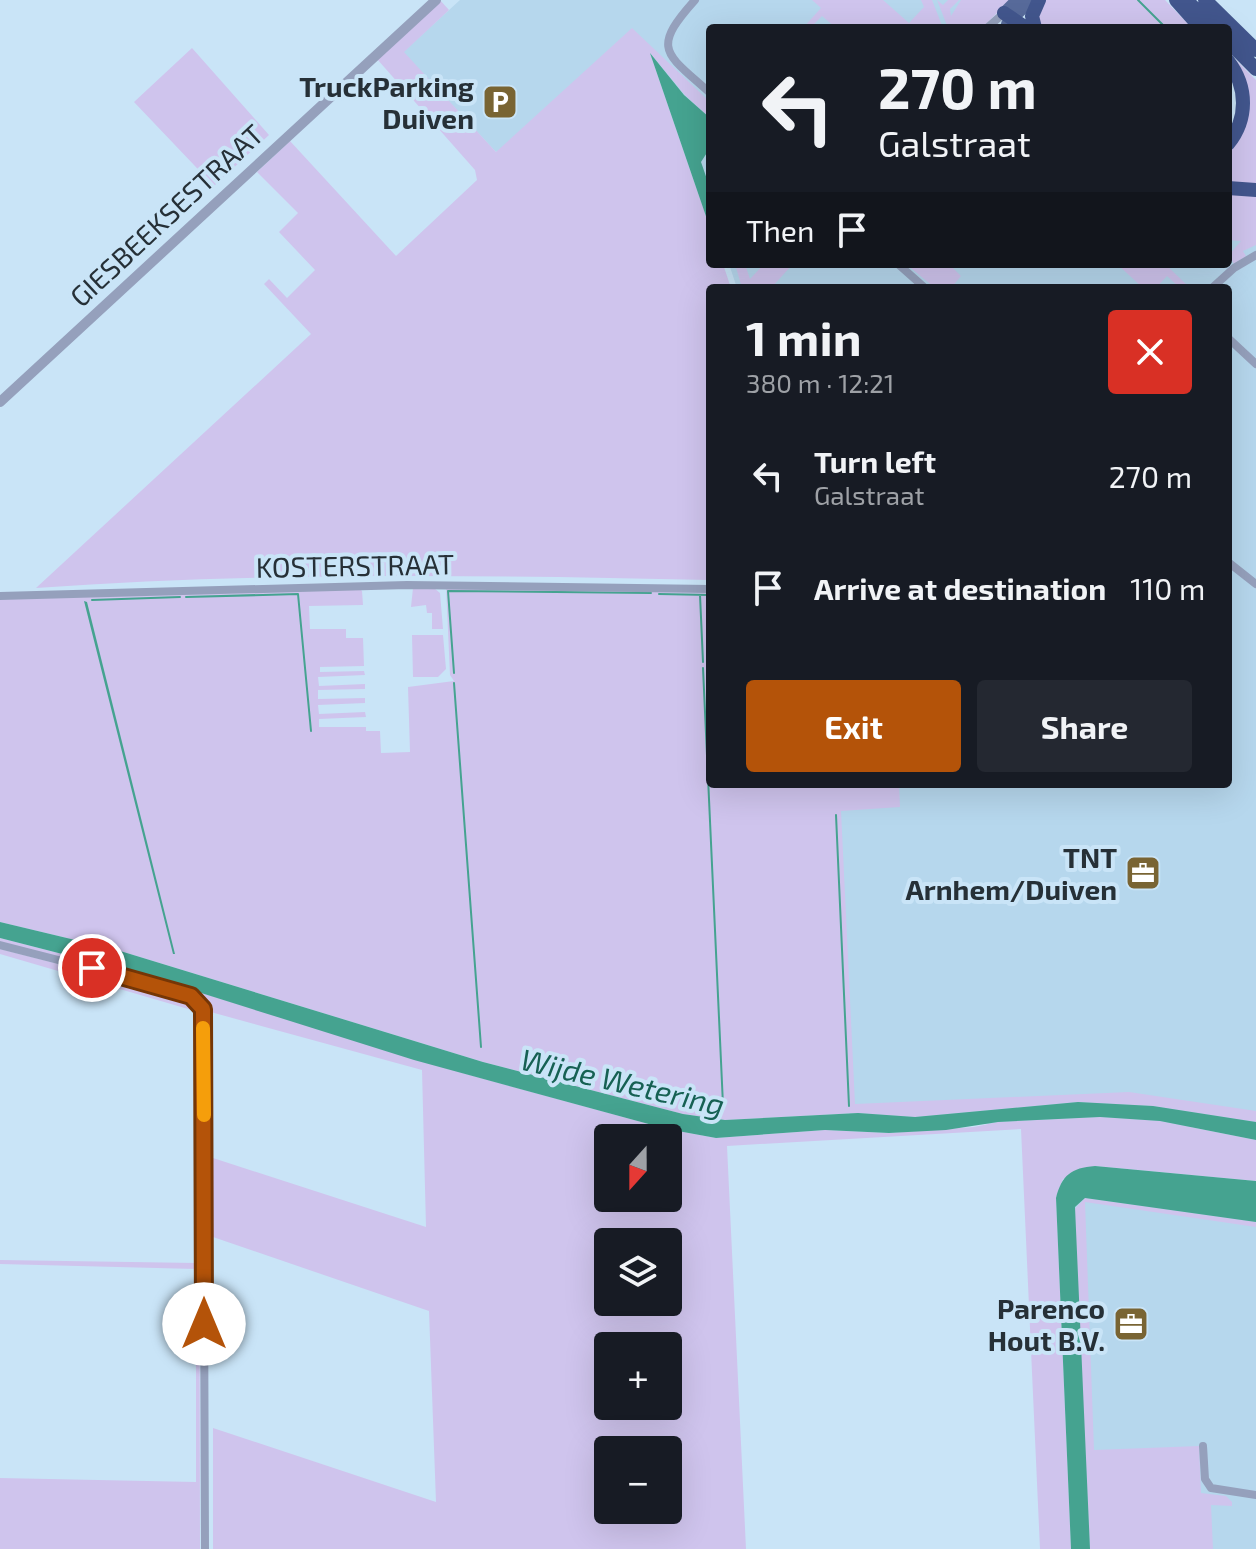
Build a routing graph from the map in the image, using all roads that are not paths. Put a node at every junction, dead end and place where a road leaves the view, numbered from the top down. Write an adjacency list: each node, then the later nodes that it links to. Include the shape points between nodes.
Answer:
1 (436, 0): 29 (street, GIESBEEKSESTRAAT)
2 (1017, 0): 9 (main road)
3 (1031, 0): 9 (main road)
4 (1039, 0): 10 (highway)
5 (1176, 0): 11 (highway)
6 (1186, 0): 12 (highway)
7 (1205, 0): 13 (highway)
8 (691, 2): 19 (street, via 670,29 668,49)
9 (1008, 22)
10 (1034, 24)
11 (1197, 24)
12 (1211, 24)
13 (1229, 24)
14 (1232, 26): 16 (highway)
15 (1232, 45): 18 (highway)
16 (1256, 50)
17 (1232, 68): 20 (highway, via 1243,102)
18 (1256, 69)
19 (706, 89)
20 (1232, 138)
21 (1232, 188): 22 (highway)
22 (1256, 190)
23 (1256, 255): 26 (street)
24 (902, 268): 25 (street)
25 (920, 284)
26 (1216, 284)
27 (1232, 341): 28 (street)
28 (1255, 361)
29 (0, 402)
30 (1232, 565): 31 (street)
31 (1256, 584)
32 (706, 589): 33 (street, KOSTERSTRAAT, via 430,585)
33 (0, 596)
34 (0, 945): 37 (street, via 177,992 197,1000 203,1009)
35 (1203, 1446): 36 (street, via 1205,1479 1211,1488)
36 (1256, 1495)
37 (205, 1549)

